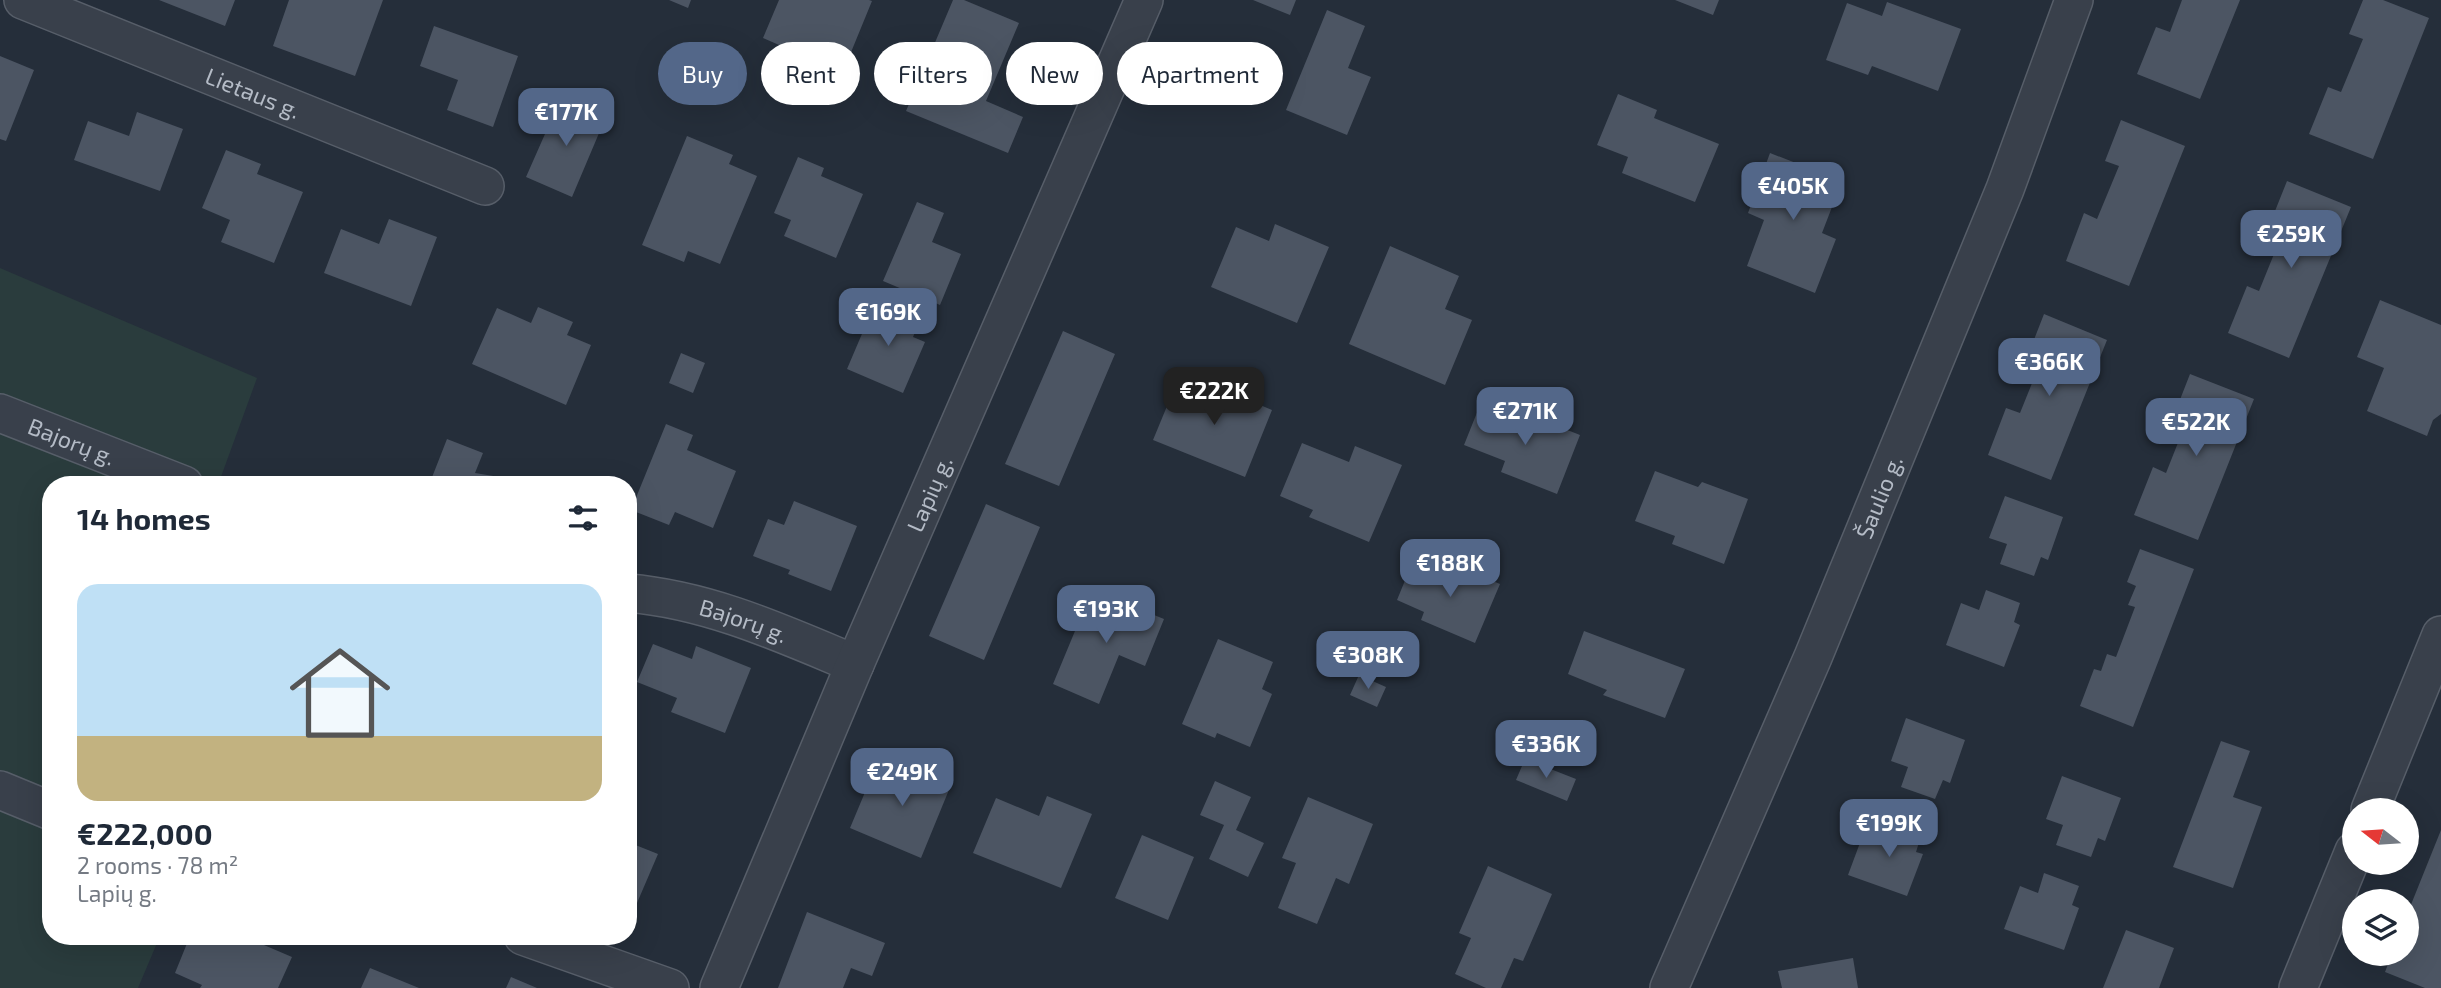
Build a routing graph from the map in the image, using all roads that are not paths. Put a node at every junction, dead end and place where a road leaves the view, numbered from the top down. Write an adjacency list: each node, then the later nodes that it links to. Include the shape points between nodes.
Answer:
1 (23, 0): 4 (street, Lietaus g.)
2 (1144, 0): 9 (street, Lapių g.)
3 (2074, 0): 17 (street, Šaulio g., via 1974,265 1813,657)
4 (485, 186)
5 (0, 413): 6 (street, Bajorų g.)
6 (161, 476)
7 (637, 594): 9 (street, Bajorų g., via 691,602 742,617)
8 (2441, 635): 11 (street)
9 (855, 664): 16 (street, Lapių g.)
10 (0, 790): 12 (street)
11 (2375, 798)
12 (42, 807)
13 (2344, 875): 18 (street)
14 (548, 945): 15 (street)
15 (670, 988)
16 (719, 988)
17 (1669, 988)
18 (2298, 988)

